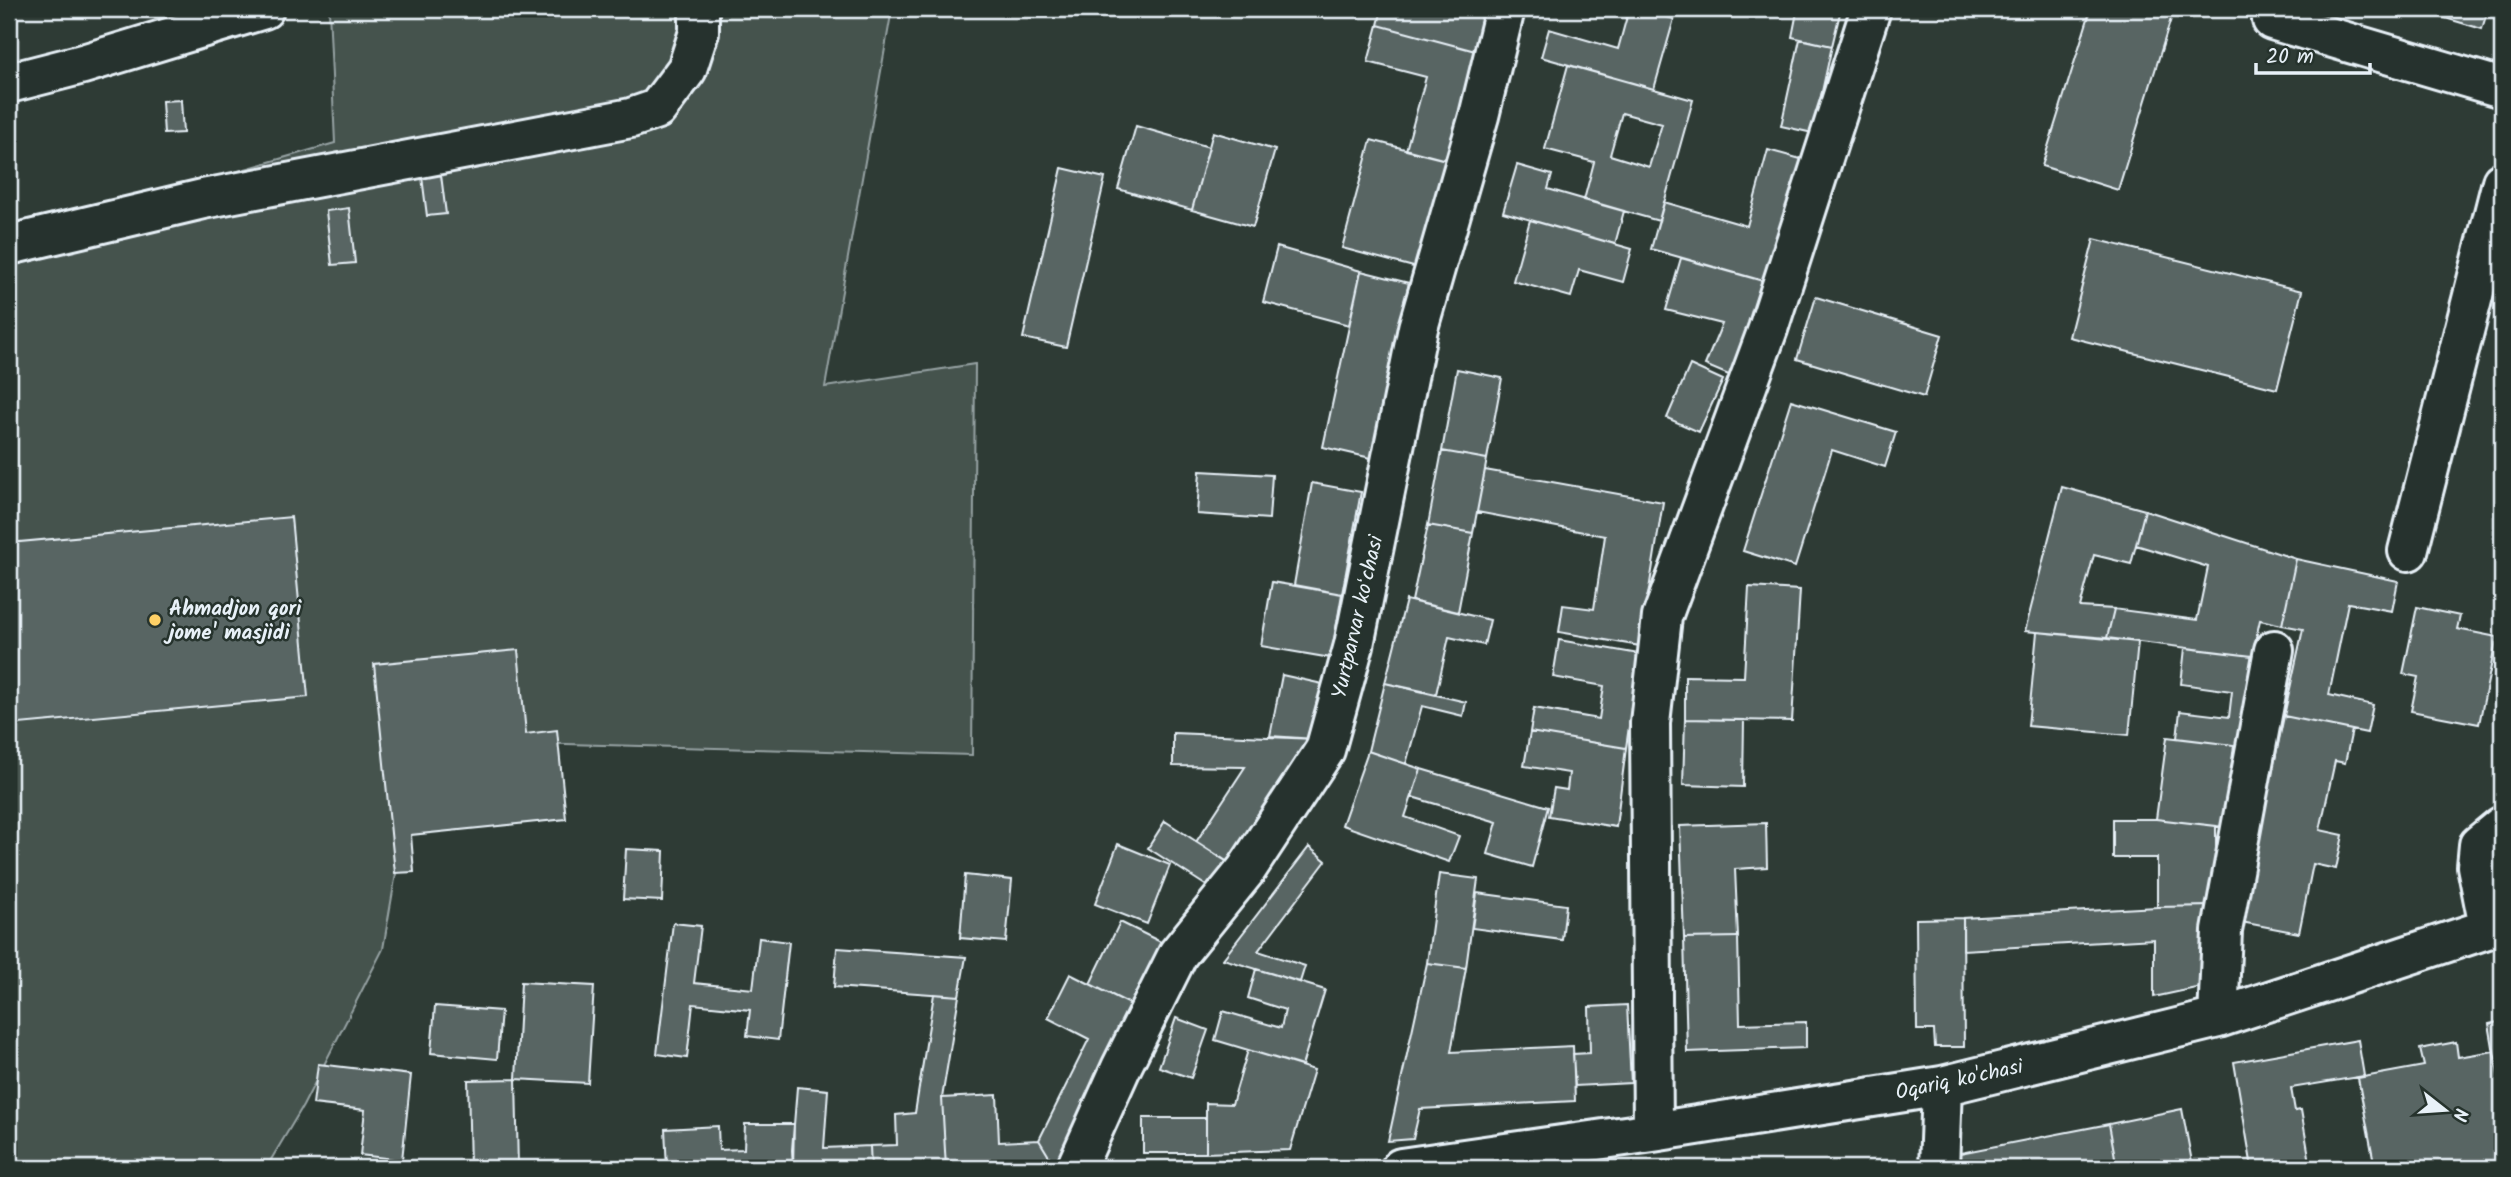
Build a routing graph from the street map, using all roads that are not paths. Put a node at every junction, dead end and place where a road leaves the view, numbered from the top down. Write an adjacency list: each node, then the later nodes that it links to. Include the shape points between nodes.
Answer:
1 (264, 9): 6 (street)
2 (699, 9): 9 (street, via 699,32 687,69 657,109 203,200)
3 (1505, 9): 17 (street, Yurtparvar koʻchasi, via 1418,328 1354,645 1325,750 1246,870 1178,954)
4 (1871, 9): 16 (street, via 1768,329 1662,617 1650,723)
5 (2272, 20): 7 (street)
6 (9, 83)
7 (2502, 88)
8 (2502, 183): 10 (street)
9 (9, 245)
10 (2408, 551)
11 (2274, 649): 14 (street, via 2222,931)
12 (2502, 826): 13 (street, via 2479,845 2477,866)
13 (2496, 925): 14 (street, Oqariq ko'chasi)
14 (2218, 1018): 15 (street, Oqariq ko'chasi)
15 (1942, 1086): 16 (street, Oqariq ko'chasi); 19 (street)
16 (1653, 1132): 18 (street, Oqariq ko'chasi)
17 (1076, 1168)
18 (1401, 1168)
19 (1938, 1168)

